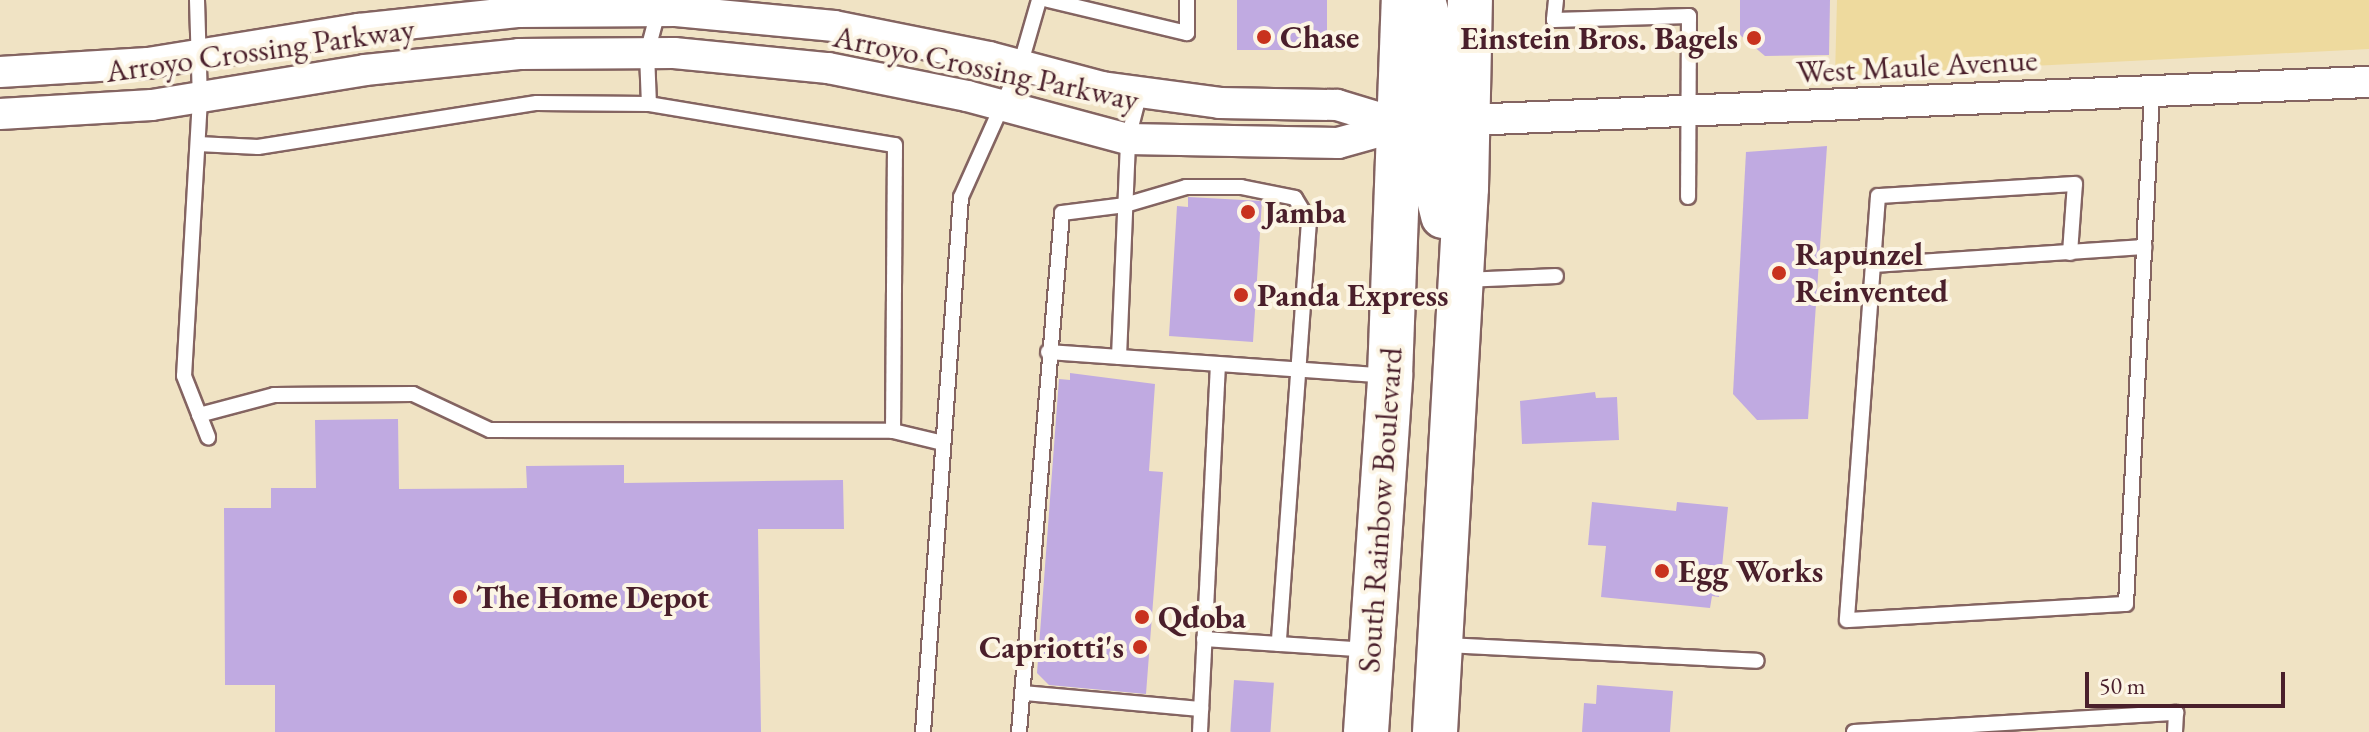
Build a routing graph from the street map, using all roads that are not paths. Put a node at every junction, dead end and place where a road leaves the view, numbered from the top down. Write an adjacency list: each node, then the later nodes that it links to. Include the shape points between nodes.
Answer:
1 (197, 0): 13 (lane)
2 (1039, 0): 14 (lane)
3 (1048, 0): 4 (lane, via 1187,33)
4 (1187, 0)
5 (1404, 0): 25 (main road, South Rainbow Boulevard)
6 (1423, 0): 24 (main road, via 1437,52 1439,91 1445,106)
7 (1470, 0): 24 (main road, South Rainbow Boulevard)
8 (1556, 0): 11 (lane, via 1554,20)
9 (1689, 0): 11 (lane)
10 (659, 6): 12 (lane); 13 (street, Arroyo Crossing Parkway, via 517,12 359,29); 14 (street, Arroyo Crossing Parkway, via 834,26)
11 (1689, 16): 22 (lane)
12 (647, 53): 19 (street, Arroyo Crossing Parkway, via 519,54 365,70); 20 (lane); 21 (street, Arroyo Crossing Parkway, via 828,68)
13 (199, 57): 15 (street, Arroyo Crossing Parkway); 19 (lane)
14 (1020, 66): 17 (street, Arroyo Crossing Parkway); 21 (lane)
15 (0, 72)
16 (2369, 82): 18 (street, West Maule Avenue)
17 (1140, 92): 25 (street, Arroyo Crossing Parkway, via 1220,103 1337,105); 26 (lane)
18 (2152, 92): 22 (street, West Maule Avenue); 30 (lane)
19 (200, 99): 23 (street, Arroyo Crossing Parkway); 27 (lane)
20 (649, 104): 27 (lane, via 537,103 258,147); 41 (lane, via 895,145)
21 (1001, 107): 26 (street, Arroyo Crossing Parkway); 43 (lane, via 961,197)
22 (1686, 113): 24 (street, West Maule Avenue); 28 (lane)
23 (0, 114)
24 (1468, 120): 34 (main road, South Rainbow Boulevard)
25 (1403, 125): 26 (street, Arroyo Crossing Parkway, via 1338,143); 34 (main road, via 1423,125 1435,143 1436,187); 39 (main road, South Rainbow Boulevard)
26 (1128, 139): 29 (lane)
27 (198, 144): 40 (lane, via 184,376)
28 (1688, 197)
29 (1125, 205): 35 (lane, via 1062,213); 36 (lane); 38 (lane, via 1186,187 1241,187 1295,198 1309,221)
30 (2144, 247): 31 (lane); 32 (lane, via 2126,604 1847,620)
31 (2070, 253): 32 (lane); 32 (lane, via 2075,184 1878,196)
32 (1873, 265)
33 (1556, 276): 34 (lane)
34 (1460, 280): 46 (main road, South Rainbow Boulevard)
35 (1048, 352): 36 (lane); 49 (lane)
36 (1119, 357): 37 (lane)
37 (1218, 365): 38 (lane); 44 (lane)
38 (1296, 370): 39 (lane); 45 (lane)
39 (1390, 376): 47 (main road, South Rainbow Boulevard)
40 (199, 415): 41 (lane, via 274,395 413,394 490,430); 42 (lane)
41 (893, 431): 43 (lane)
42 (208, 437)
43 (943, 443): 51 (lane)
44 (1204, 639): 45 (lane); 50 (lane)
45 (1279, 644): 47 (lane)
46 (1442, 644): 48 (lane); 55 (main road, South Rainbow Boulevard)
47 (1369, 650): 54 (main road, South Rainbow Boulevard)
48 (1757, 661)
49 (1024, 693): 50 (lane); 52 (lane)
50 (1201, 709): 53 (lane)
51 (923, 732)
52 (1019, 732)
53 (1200, 732)
54 (1366, 732)
55 (1435, 732)
56 (1854, 732): 57 (lane, via 2176,713)
57 (2175, 732)

